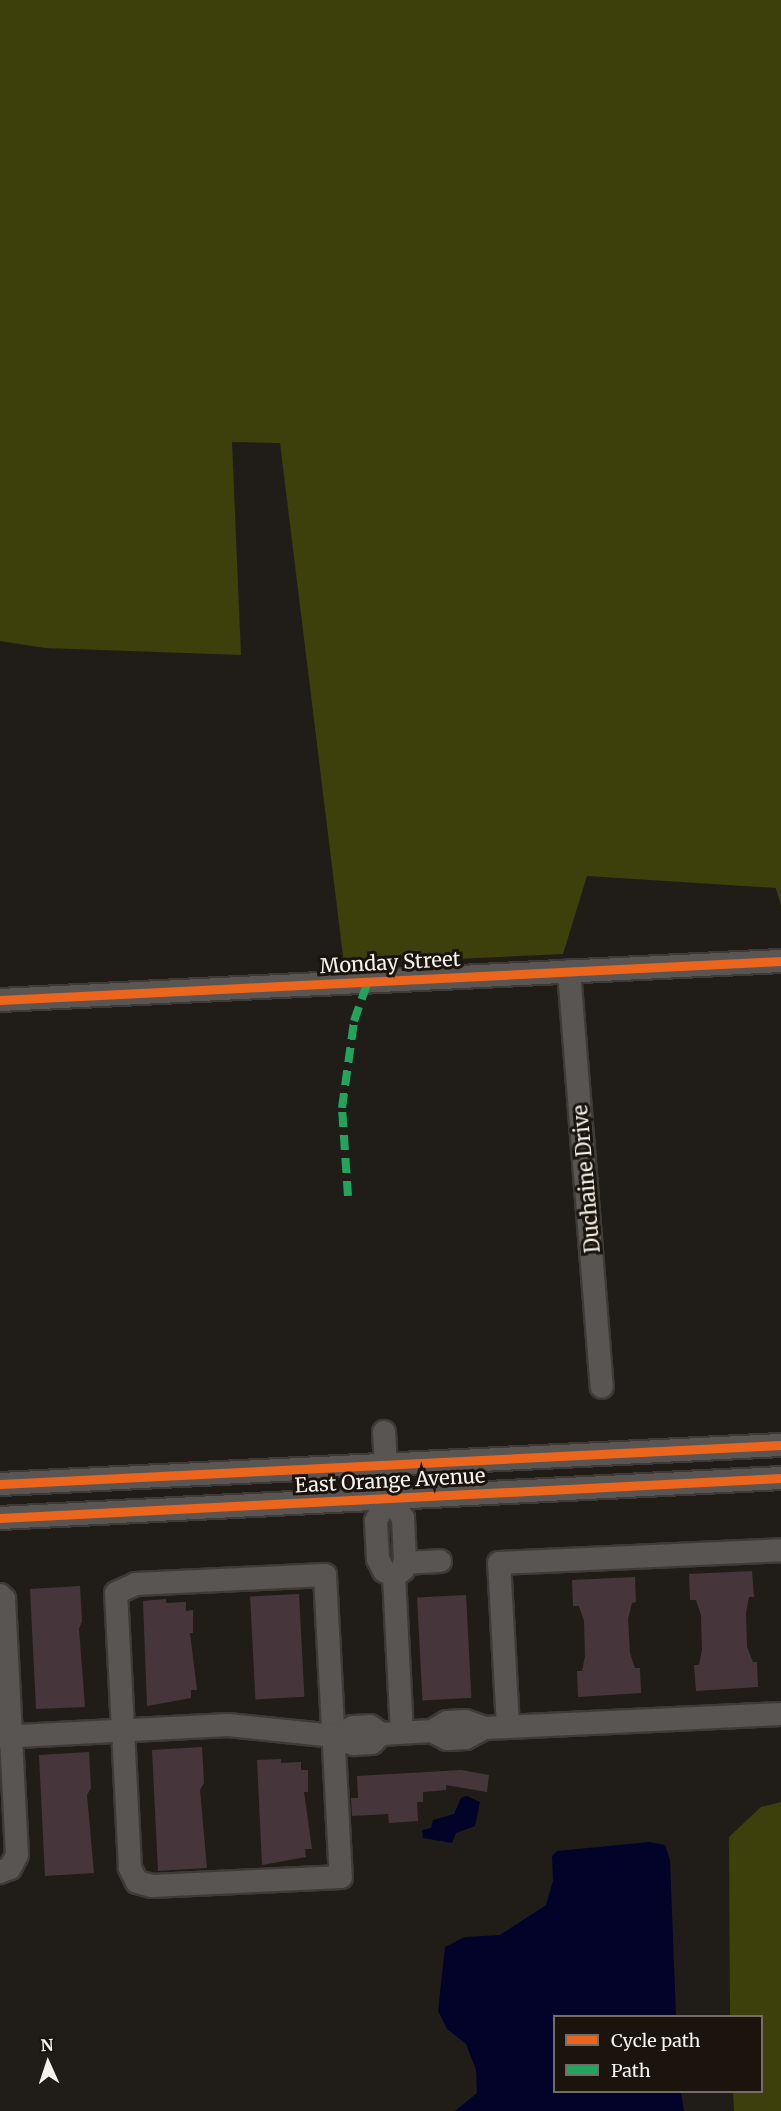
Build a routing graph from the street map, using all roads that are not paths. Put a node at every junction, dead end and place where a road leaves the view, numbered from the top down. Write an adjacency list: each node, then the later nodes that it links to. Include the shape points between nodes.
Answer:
1 (781, 961): 2 (street, Monday Street)
2 (569, 971): 3 (street, Monday Street); 4 (street, Duchaine Drive)
3 (0, 1000)
4 (602, 1387)
5 (384, 1432): 7 (street)
6 (781, 1445): 7 (street, East Orange Avenue)
7 (386, 1463): 9 (street, East Orange Avenue); 10 (street)
8 (781, 1478): 10 (street, East Orange Avenue)
9 (0, 1484)
10 (388, 1498): 11 (street, East Orange Avenue); 14 (street, via 403,1518)
11 (0, 1518)
12 (781, 1550): 17 (street, via 499,1563)
13 (440, 1561): 14 (street)
14 (399, 1569): 19 (street)
15 (0, 1595): 21 (street, via 4,1599)
16 (781, 1714): 17 (street)
17 (508, 1727): 19 (street, via 447,1722 432,1731)
18 (124, 1730): 20 (street, via 228,1725); 20 (street, via 130,1868 137,1882 152,1886 341,1877); 20 (street, via 116,1593 136,1584 325,1575); 21 (street)
19 (392, 1734): 20 (street, via 370,1726 353,1727)
20 (334, 1736)
21 (6, 1737): 22 (street, via 17,1855 10,1868)
22 (0, 1872)

